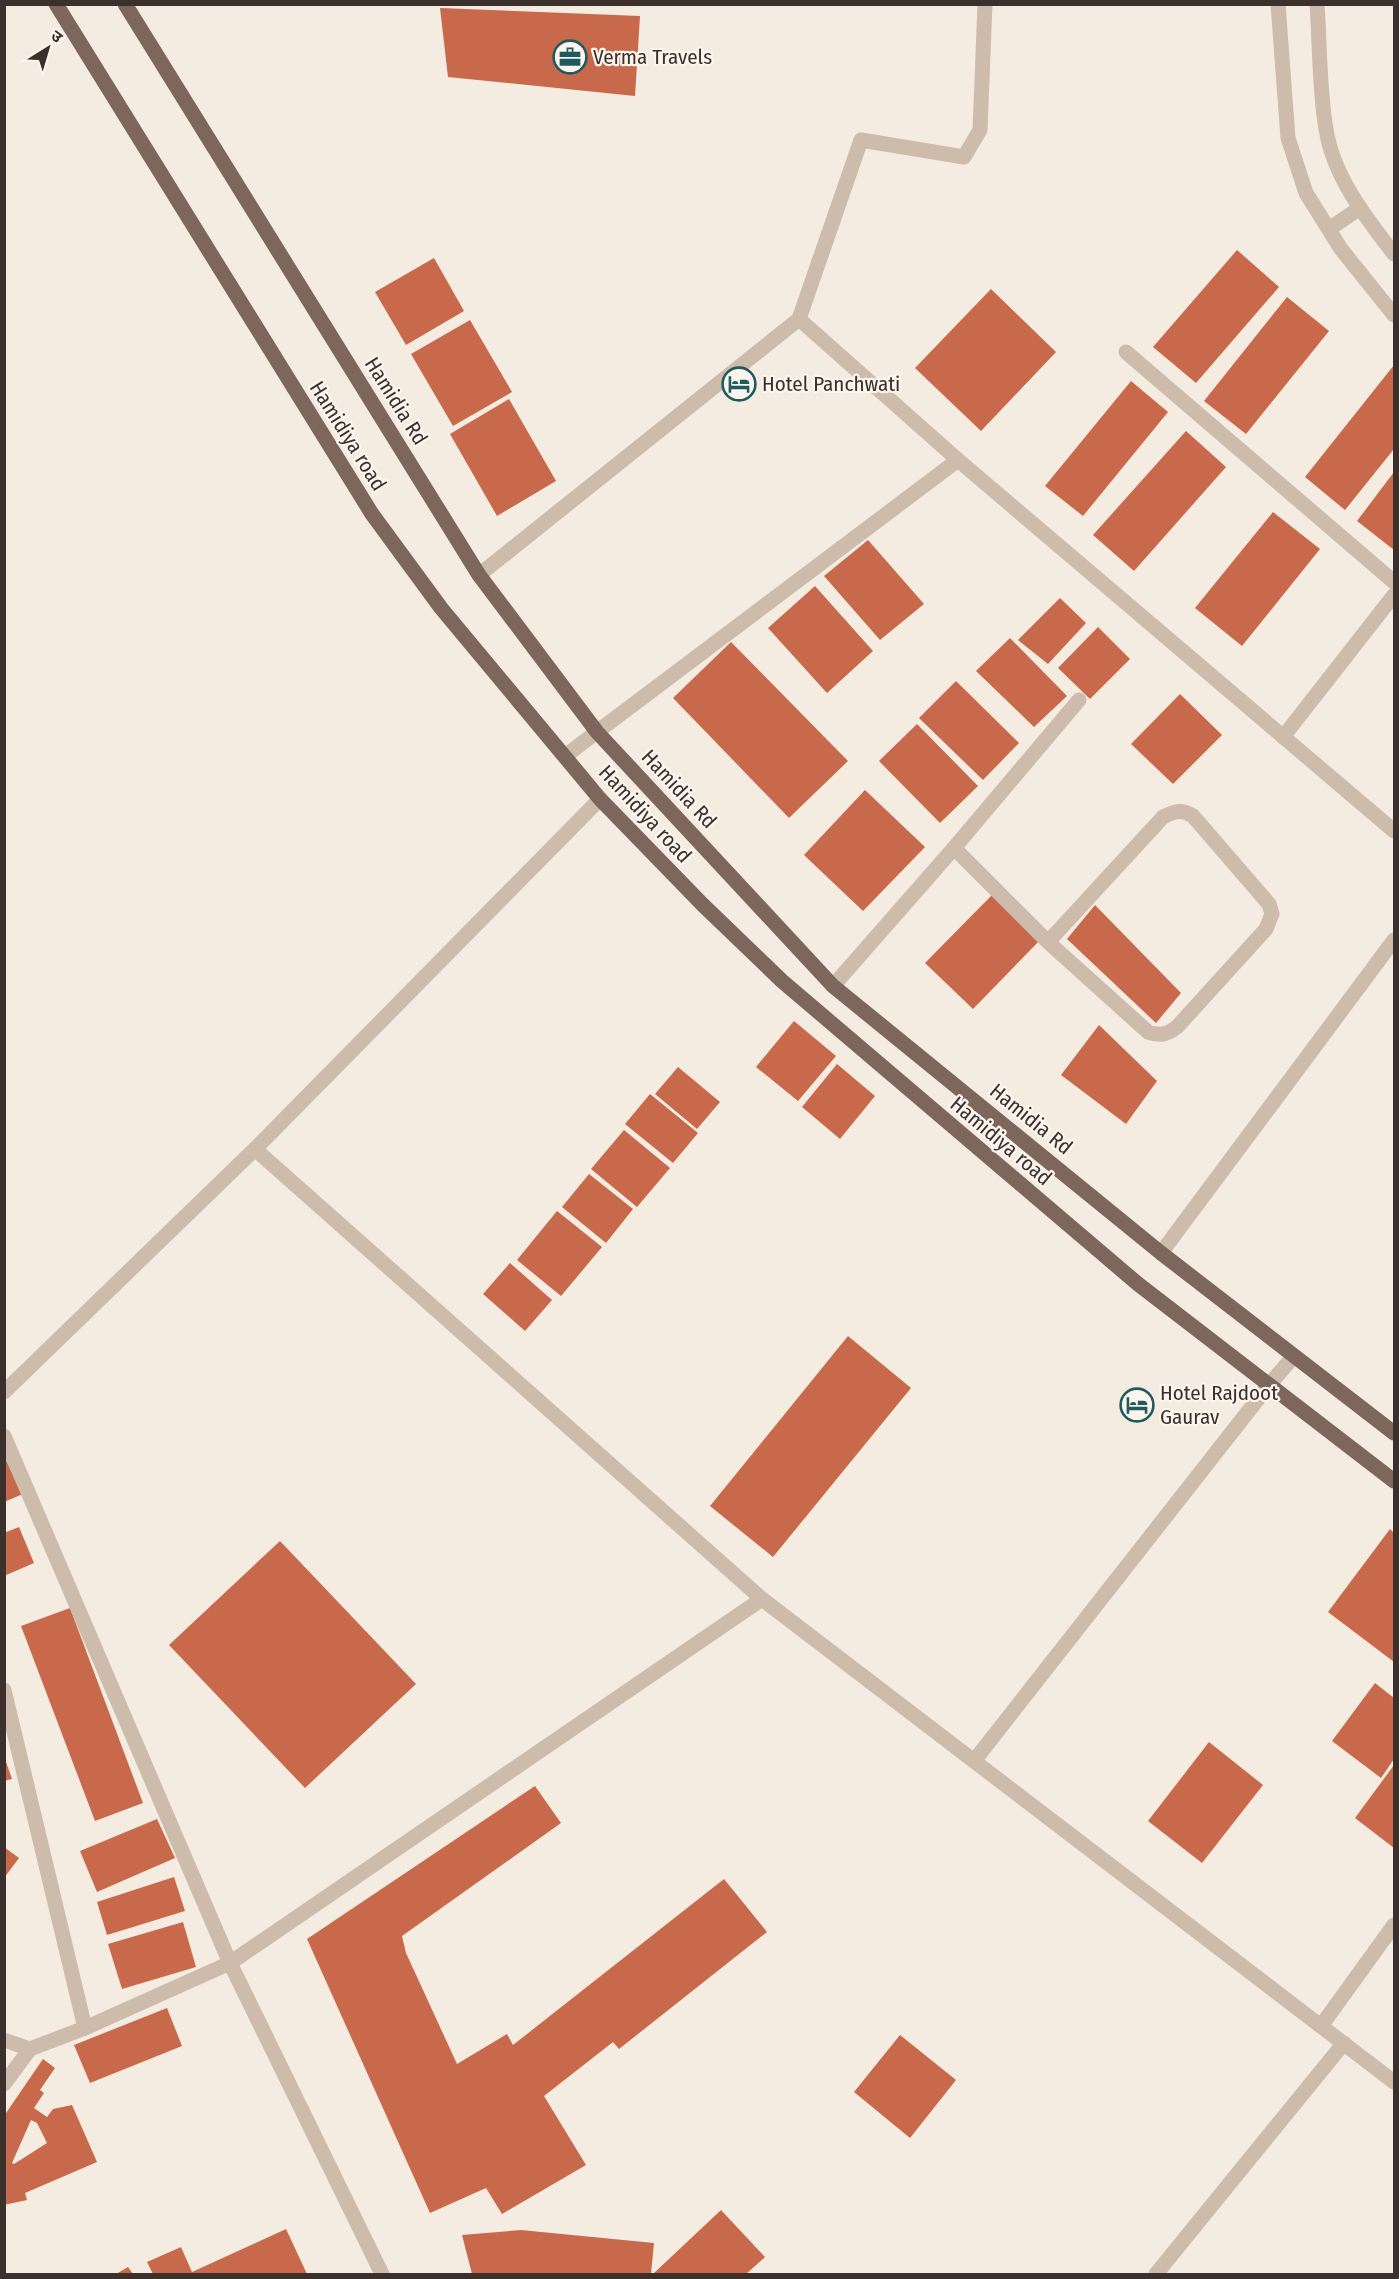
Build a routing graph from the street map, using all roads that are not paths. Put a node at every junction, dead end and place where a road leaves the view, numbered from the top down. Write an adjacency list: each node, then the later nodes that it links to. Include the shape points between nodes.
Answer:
1 (56, 4): 19 (main road, Hamidiya road, via 372,514 441,609)
2 (124, 4): 13 (main road, Hamidia Rd)
3 (985, 4): 10 (street, via 980,130 964,157 861,140)
4 (1278, 4): 7 (street, via 1288,138 1306,193)
5 (1317, 4): 6 (street, via 1326,131 1341,177)
6 (1360, 208): 7 (street); 8 (street)
7 (1329, 229): 9 (street)
8 (1395, 254)
9 (1395, 315)
10 (799, 320): 12 (street); 13 (street)
11 (1125, 352): 14 (street)
12 (958, 460): 17 (street); 18 (street)
13 (479, 575): 17 (main road, Hamidia Rd)
14 (1395, 582)
15 (1395, 596): 18 (street)
16 (1079, 700): 22 (street)
17 (597, 732): 19 (street); 25 (main road, Hamidia Rd)
18 (1283, 736): 21 (street)
19 (565, 756): 20 (main road, Hamidiya road)
20 (600, 799): 26 (street); 29 (main road, Hamidiya road, via 782,981 1138,1284)
21 (1395, 831)
22 (954, 848): 24 (street); 25 (street)
23 (1395, 940): 27 (street)
24 (1048, 942): 24 (street, via 1149,1032 1160,1036 1177,1027 1266,929 1272,914 1269,904 1193,816 1174,811 1163,817)
25 (833, 986): 27 (main road, Hamidia Rd)
26 (255, 1149): 30 (street); 34 (street)
27 (1161, 1252): 28 (main road, Hamidia Rd)
28 (1294, 1356): 29 (street); 31 (main road, Hamidia Rd)
29 (1269, 1385): 33 (main road, Hamidiya road); 36 (street)
30 (4, 1392)
31 (1395, 1432)
32 (4, 1436): 38 (street)
33 (1395, 1481)
34 (762, 1599): 36 (street); 38 (street)
35 (4, 1690): 40 (street)
36 (974, 1761): 39 (street)
37 (1395, 1925): 39 (street)
38 (230, 1963): 40 (street); 46 (street)
39 (1321, 2025): 42 (street)
40 (85, 2028): 43 (street)
41 (4, 2040): 43 (street)
42 (1344, 2043): 44 (street); 47 (street)
43 (30, 2049): 45 (street)
44 (1395, 2082)
45 (4, 2084)
46 (382, 2274)
47 (1156, 2274)

